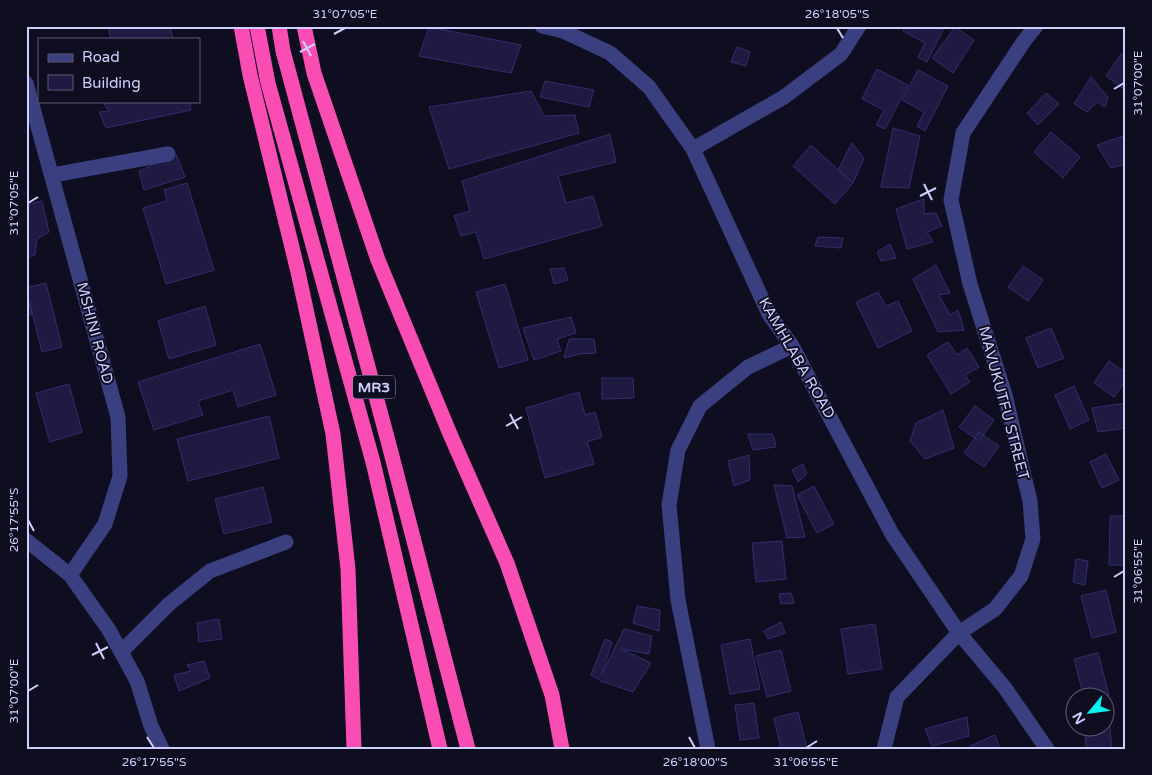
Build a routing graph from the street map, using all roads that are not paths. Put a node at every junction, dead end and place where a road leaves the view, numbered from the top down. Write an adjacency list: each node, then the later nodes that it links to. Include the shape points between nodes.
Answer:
1 (241, 26): 21 (highway, via 333,434 348,569)
2 (257, 26): 22 (highway, MR3, via 268,83 373,462)
3 (279, 26): 23 (highway, MR3)
4 (304, 26): 24 (highway, via 314,73 378,260 506,563 552,695)
5 (542, 26): 9 (street, KAMHLABA ROAD, via 563,30 610,53 649,87)
6 (859, 26): 9 (street, via 840,54 784,97)
7 (1036, 26): 16 (street, MAVUKUTFU STREET, via 963,133 951,200 970,284 1007,404 1030,501 1033,539 1021,576 1000,603)
8 (26, 83): 11 (street, MSHINI ROAD)
9 (693, 149): 12 (street, KAMHLABA ROAD, via 769,314)
10 (168, 154): 11 (street)
11 (53, 176): 15 (street, MSHINI ROAD, via 118,417 120,476 105,524)
12 (792, 346): 16 (street, KAMHLABA ROAD, via 892,534); 25 (street, via 748,367 700,406 678,450 669,505 678,600)
13 (26, 540): 15 (street)
14 (286, 542): 17 (street, via 210,571 168,604)
15 (70, 575): 17 (street, via 110,630)
16 (959, 633): 26 (street, MAVUKUTFU STREET, via 897,697); 27 (street, KAMHLABA ROAD, via 1005,688)
17 (121, 652): 18 (street, via 137,681)
18 (152, 726): 19 (street); 20 (street)
19 (151, 749)
20 (162, 749)
21 (354, 749)
22 (440, 749)
23 (468, 749)
24 (562, 749)
25 (708, 749)
26 (884, 749)
27 (1047, 749)

